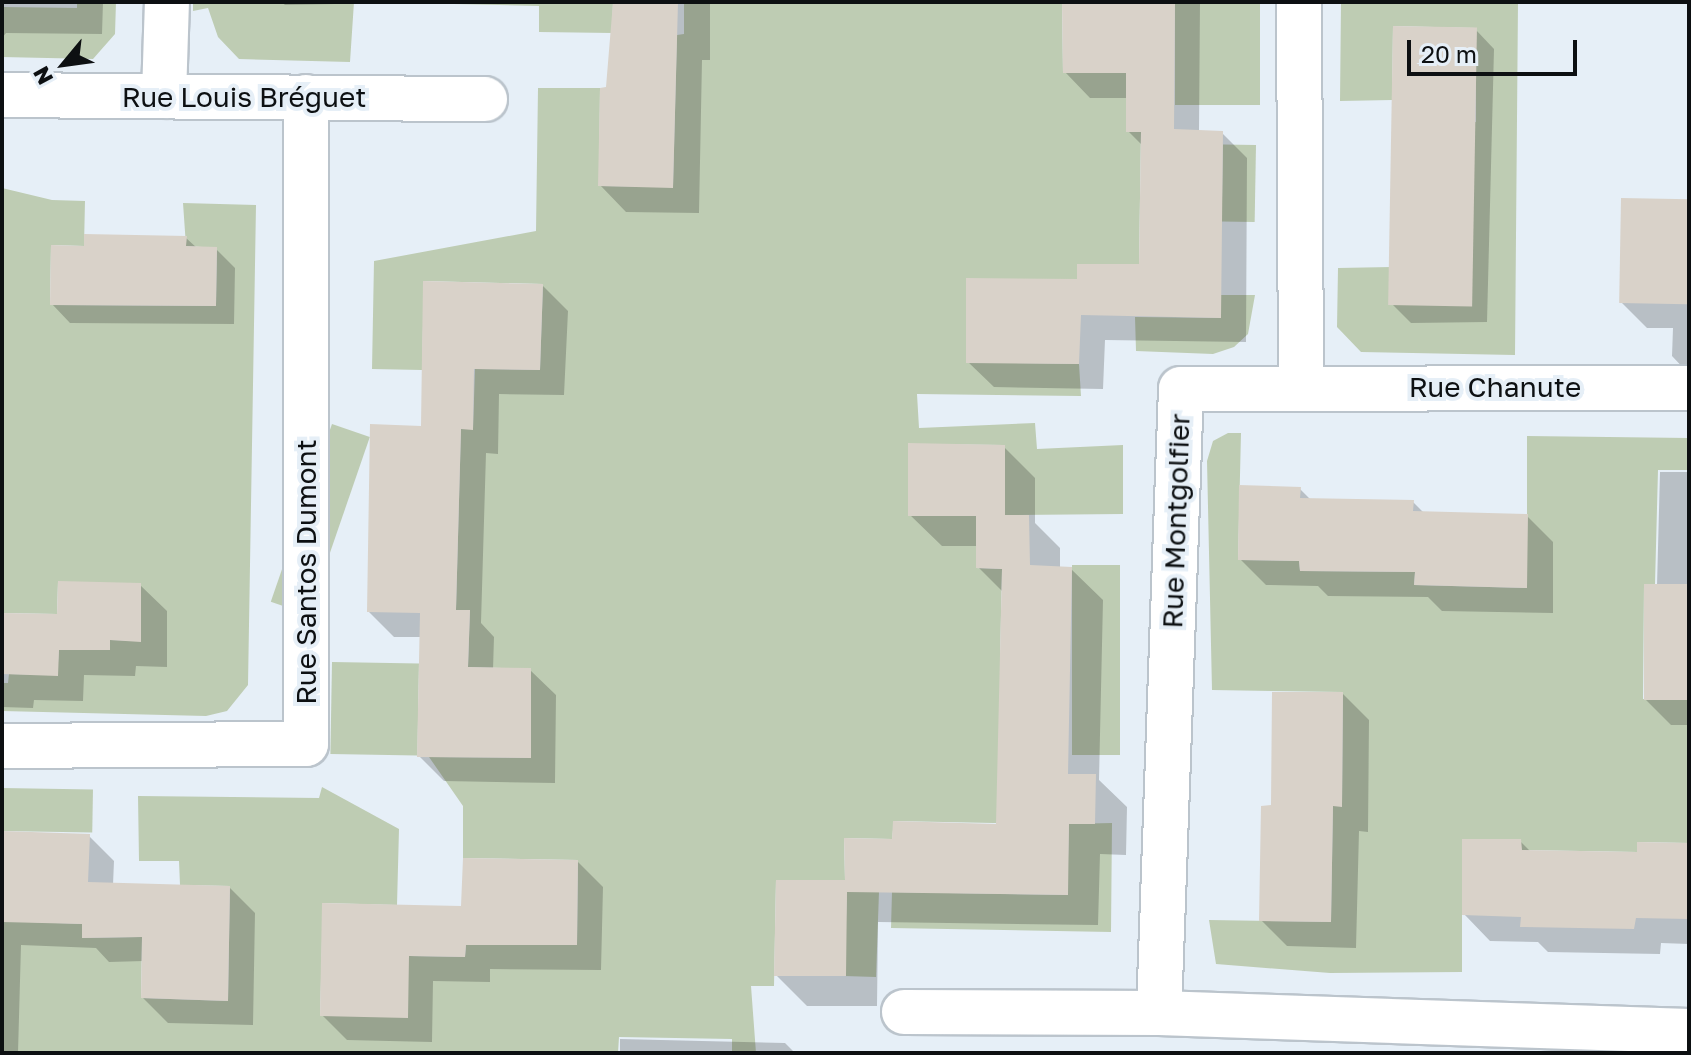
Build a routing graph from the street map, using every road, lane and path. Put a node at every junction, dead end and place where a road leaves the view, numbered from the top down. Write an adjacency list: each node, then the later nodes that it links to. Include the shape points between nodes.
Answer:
1 (167, 2): 4 (street)
2 (1299, 2): 7 (street)
3 (2, 95): 4 (street, Rue Louis Bréguet)
4 (164, 96): 5 (street, Rue Louis Bréguet)
5 (306, 97): 6 (street, Rue Louis Bréguet); 9 (street, Rue Santos Dumont, via 306,744)
6 (485, 99)
7 (1301, 386): 8 (street, Rue Chanute); 11 (street, Rue Montgolfier, via 1181,389)
8 (1689, 388)
9 (2, 746)
10 (904, 1012): 11 (street)
11 (1159, 1013): 12 (street)
12 (1689, 1031)

